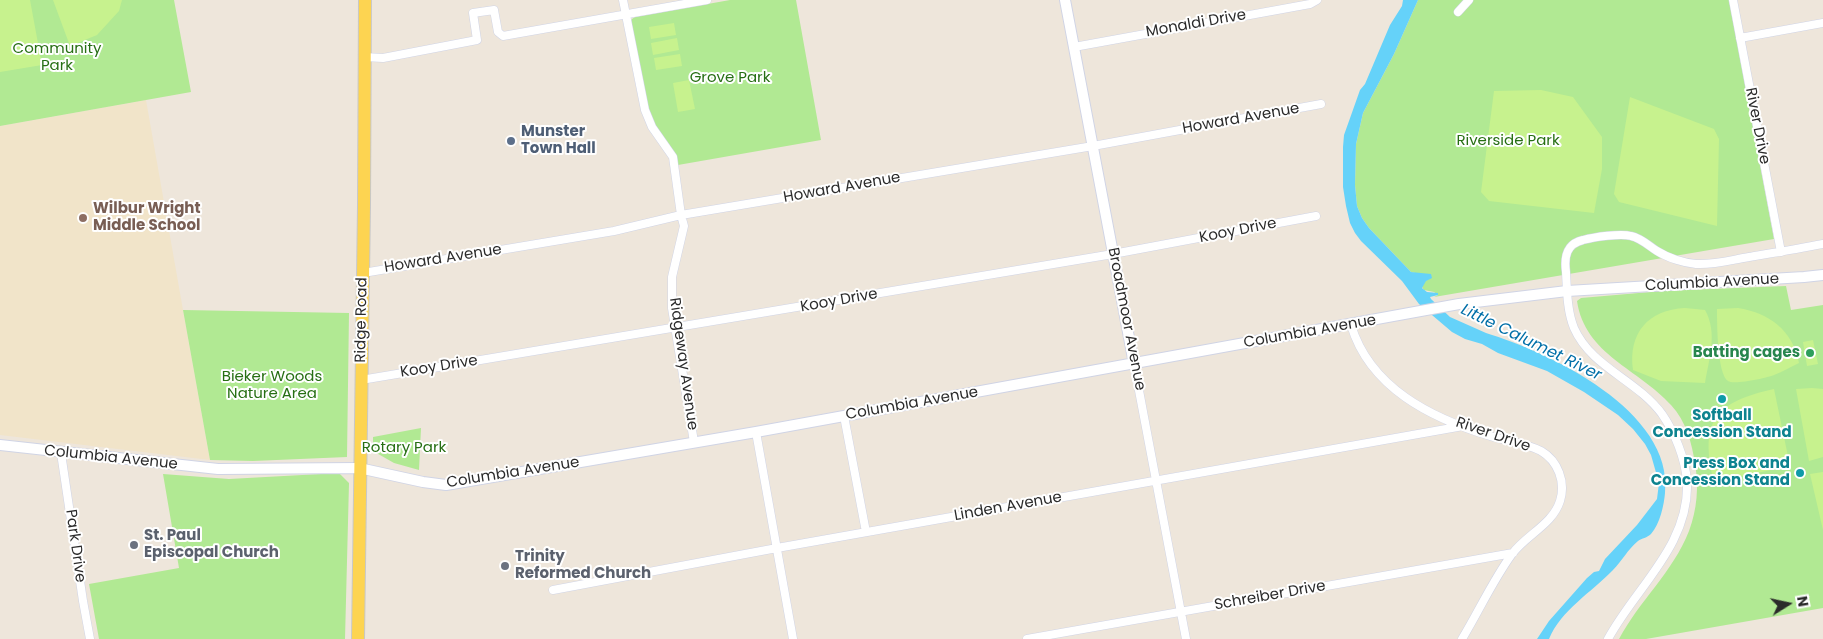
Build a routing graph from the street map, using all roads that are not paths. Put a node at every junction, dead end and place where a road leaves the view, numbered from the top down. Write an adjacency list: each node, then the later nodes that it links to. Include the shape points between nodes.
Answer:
1 (364, 0): 13 (main road, Ridge Road)
2 (623, 0): 9 (street, Ridgeway Avenue)
3 (707, 0): 9 (street)
4 (1065, 0): 12 (street, Broadmoor Avenue)
5 (1317, 0): 12 (street, Monaldi Drive, via 1310,4)
6 (1469, 0): 8 (street)
7 (1733, 0): 11 (street, River Drive)
8 (1458, 12)
9 (626, 14): 13 (street, via 503,36 498,32 494,10 473,13 477,40 383,58); 16 (street, Ridgeway Avenue, via 645,110 672,157)
10 (1823, 23): 11 (street)
11 (1740, 38): 19 (street, River Drive)
12 (1074, 47): 15 (street, Broadmoor Avenue)
13 (364, 57): 21 (main road, Ridge Road)
14 (1321, 104): 15 (street, Howard Avenue)
15 (1093, 146): 16 (street, Howard Avenue); 20 (street, Broadmoor Avenue)
16 (681, 215): 21 (street, Howard Avenue, via 614,232); 25 (street, Ridgeway Avenue, via 684,233 672,277)
17 (1316, 216): 20 (street, Kooy Drive)
18 (1823, 244): 19 (street)
19 (1781, 252): 23 (street, via 1695,264 1659,252 1633,236 1583,240 1572,244 1566,252)
20 (1113, 254): 25 (street, Kooy Drive); 26 (street, Broadmoor Avenue)
21 (363, 273): 27 (main road, Ridge Road)
22 (1823, 275): 23 (street, Columbia Avenue)
23 (1567, 291): 24 (street, Columbia Avenue, via 1459,304); 47 (street, via 1574,327 1581,341 1603,363 1644,394 1662,415 1680,450 1686,479 1684,512 1670,548)
24 (1351, 325): 26 (street, Columbia Avenue); 29 (street, River Drive, via 1368,360 1389,385 1420,407)
25 (676, 328): 27 (street, Kooy Drive); 31 (street, Ridgeway Avenue)
26 (1134, 364): 28 (street, Columbia Avenue); 35 (street, Broadmoor Avenue)
27 (361, 380): 34 (main road, Ridge Road)
28 (844, 416): 30 (street, Columbia Avenue); 36 (street)
29 (1463, 426): 35 (street, Linden Avenue); 38 (street, River Drive, via 1539,450 1560,474 1562,491 1557,508)
30 (756, 432): 31 (street, Columbia Avenue); 37 (street)
31 (694, 442): 34 (street, Columbia Avenue, via 446,485)
32 (0, 445): 33 (street, Columbia Avenue)
33 (61, 453): 34 (street, Columbia Avenue, via 218,469); 41 (street, Park Drive)
34 (359, 468): 42 (main road, Ridge Road)
35 (1157, 481): 36 (street, Linden Avenue); 40 (street, Broadmoor Avenue)
36 (866, 532): 37 (street, Linden Avenue)
37 (777, 548): 39 (street, Linden Avenue); 43 (street)
38 (1513, 553): 40 (street, Schreiber Drive); 46 (street, River Drive)
39 (553, 590)
40 (1181, 612): 44 (street, Schreiber Drive); 45 (street, Broadmoor Avenue)
41 (90, 639)
42 (358, 639)
43 (793, 639)
44 (1027, 639)
45 (1186, 639)
46 (1462, 639)
47 (1608, 639)

